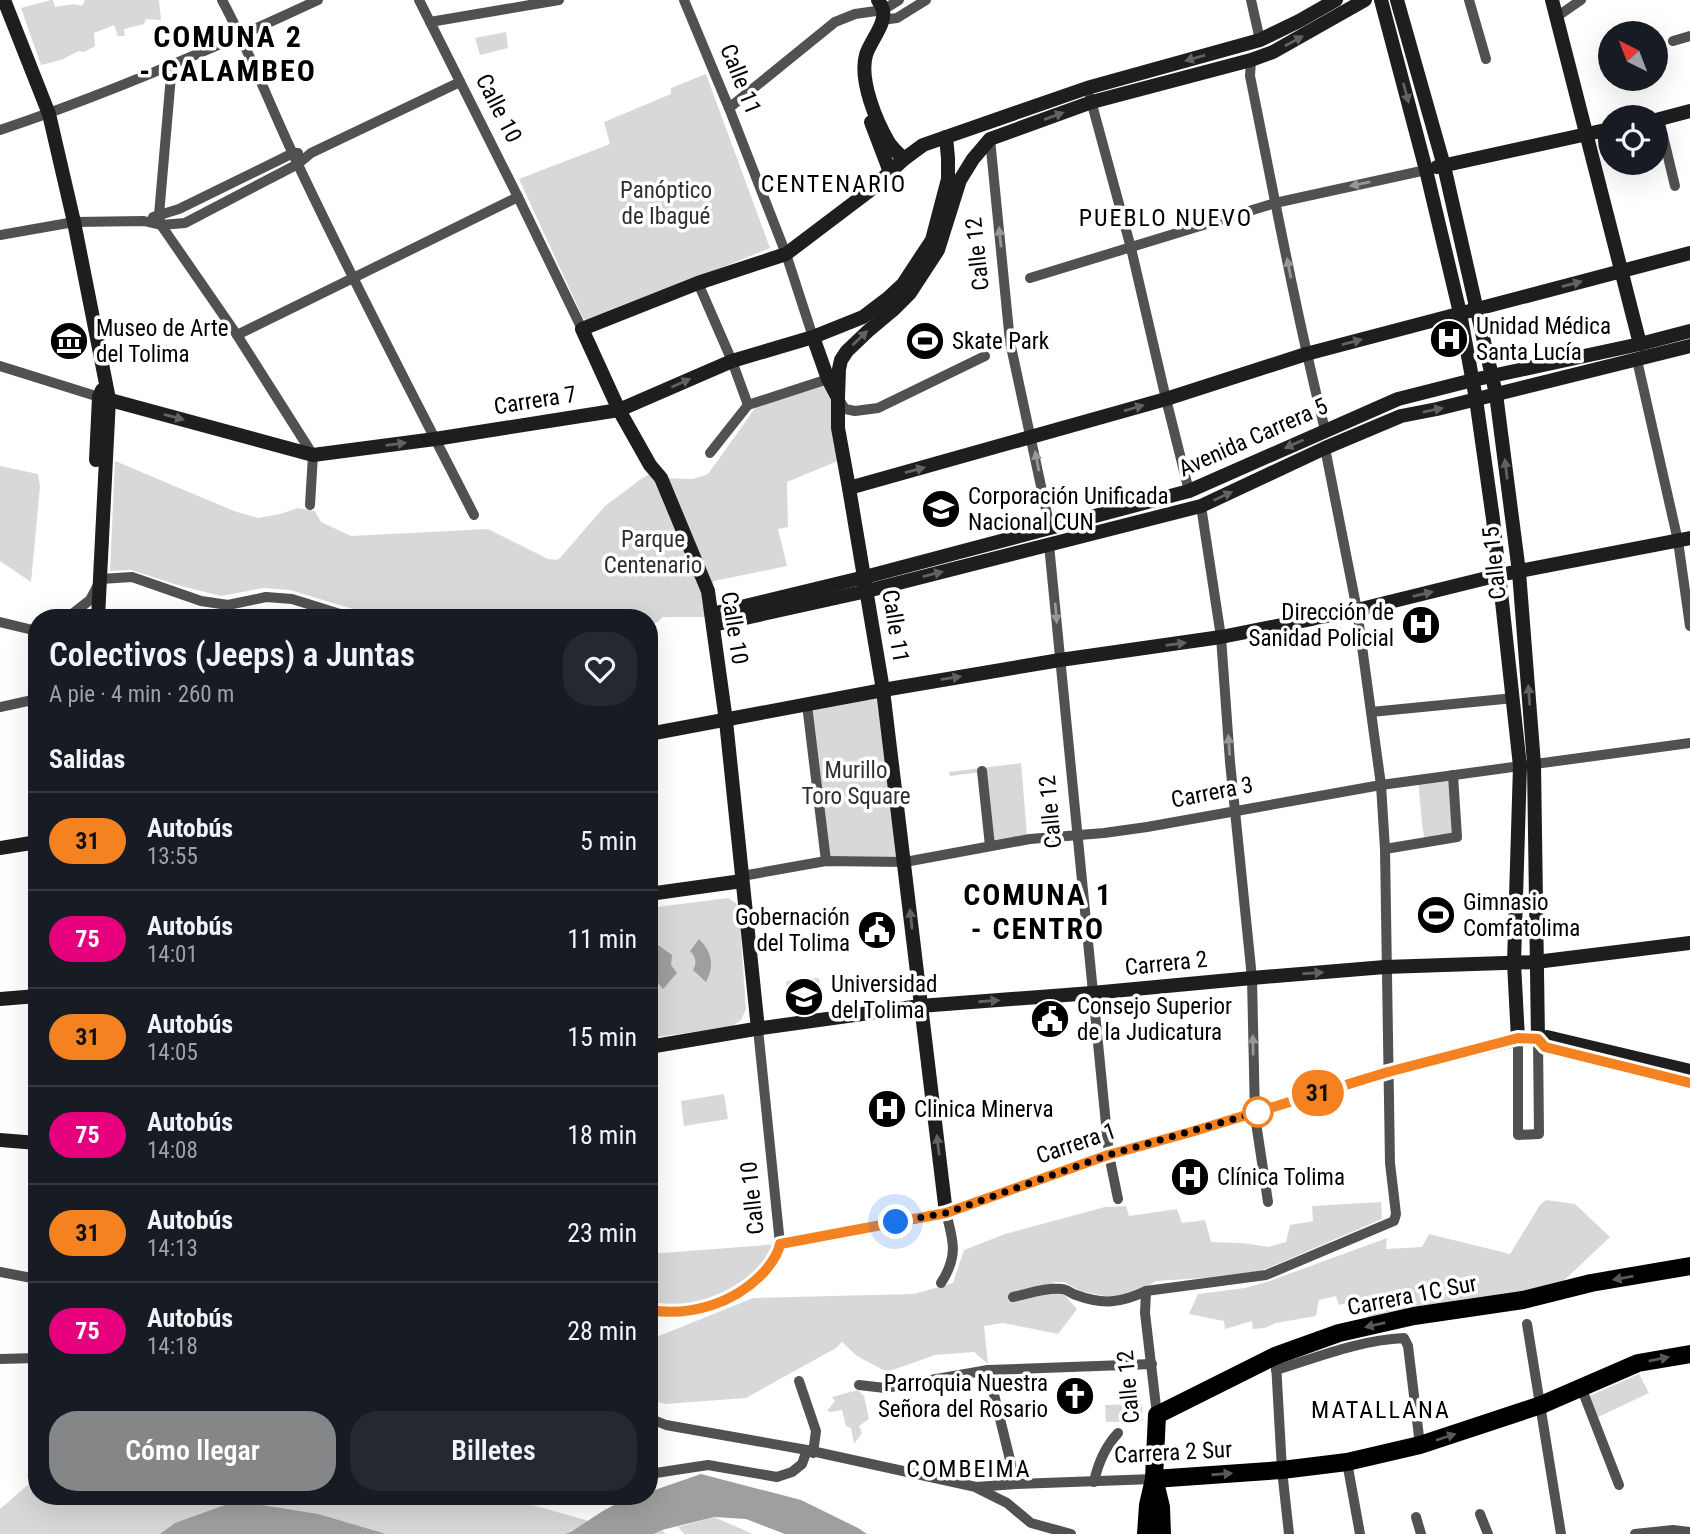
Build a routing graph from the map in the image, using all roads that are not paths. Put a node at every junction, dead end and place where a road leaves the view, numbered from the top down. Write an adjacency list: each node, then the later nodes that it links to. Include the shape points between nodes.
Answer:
1 (4, 0): 31 (main road)
2 (222, 0): 20 (street)
3 (318, 0): 20 (street)
4 (419, 0): 19 (street, Calle 10)
5 (559, 0): 19 (street)
6 (684, 0): 29 (street, Calle 11)
7 (899, 0): 17 (street)
8 (926, 0): 17 (street, via 897,18)
9 (1251, 0): 22 (street)
10 (1336, 0): 22 (main road)
11 (1365, 0): 24 (main road, one-way to 11)
12 (1381, 0): 44 (main road, Calle 15, one-way to 44)
13 (1397, 0): 43 (main road, Calle 15)
14 (1469, 0): 25 (street)
15 (1552, 0): 18 (main road)
16 (1581, 0): 18 (street)
17 (881, 10): 29 (street, via 835,22); 40 (main road, via 865,57 864,75 890,145); 45 (main road, via 865,38 855,76)
18 (1555, 18): 35 (main road)
19 (430, 22): 27 (street, Calle 10)
20 (241, 36): 26 (street); 38 (street)
21 (1690, 36): 23 (street)
22 (1261, 40): 28 (main road, one-way to 28)
23 (1673, 41)
24 (1251, 60): 28 (main road); 49 (street, via 1250,76)
25 (1486, 60)
26 (172, 64): 31 (street); 50 (street)
27 (460, 82): 39 (street); 48 (street, Calle 10)
28 (1089, 95): 36 (main road); 37 (main road, one-way to 28); 53 (street)
29 (729, 108): 55 (street, Calle 11)
30 (1690, 111): 32 (main road)
31 (49, 114): 33 (street); 51 (main road)
32 (1668, 116)
33 (0, 130)
34 (1598, 132): 35 (main road)
35 (1586, 134): 43 (main road); 56 (main road)
36 (946, 137): 40 (main road, via 923,145); 46 (main road, Carrera 7)
37 (990, 139): 46 (main road); 84 (street, Calle 12, one-way to 37, via 1010,342)
38 (293, 153): 39 (street); 42 (street); 50 (street)
39 (311, 153): 42 (street)
40 (904, 159): 45 (main road)
41 (1668, 160): 47 (street)
42 (298, 164): 50 (street, via 185,223); 58 (street)
43 (1444, 166): 44 (main road); 60 (main road, Calle 15)
44 (1426, 170): 49 (street, one-way to 49); 61 (main road, Calle 15)
45 (890, 172): 55 (main road)
46 (954, 180): 65 (main road, Carrera 7, via 932,240 903,284 863,317); 73 (main road, one-way to 46, via 847,351 910,293 938,250)
47 (1675, 186)
48 (518, 197): 58 (street); 62 (street, Calle 10)
49 (1275, 203): 53 (street); 68 (street, one-way to 49)
50 (160, 220): 51 (street); 64 (street)
51 (74, 222): 52 (street); 77 (main road, via 105,382)
52 (0, 235)
53 (1131, 248): 57 (street); 79 (street)
54 (1690, 253): 56 (main road)
55 (786, 254): 59 (main road); 65 (street, Calle 11)
56 (1622, 271): 60 (main road, one-way to 56); 66 (main road)
57 (1030, 278)
58 (354, 279): 64 (street); 85 (street)
59 (698, 283): 62 (main road); 71 (street)
60 (1477, 309): 61 (main road); 74 (main road, Calle 15)
61 (1460, 313): 68 (main road, one-way to 61); 75 (main road, Calle 15)
62 (582, 329): 82 (main road, Calle 10)
63 (1690, 331): 66 (main road, Avenida Carrera 5)
64 (237, 335): 88 (street)
65 (813, 337): 71 (main road, Carrera 7); 73 (main road, Calle 11)
66 (1640, 344): 74 (main road, Avenida Carrera 5)
67 (1690, 346): 70 (main road, Avenida Carrera 5)
68 (1306, 354): 79 (main road); 83 (street)
69 (985, 356): 78 (street, via 878,408 845,409)
70 (1637, 360): 76 (main road, Avenida Carrera 5); 95 (street)
71 (732, 361): 81 (street); 82 (main road, Carrera 7, one-way to 71)
72 (0, 366): 77 (street, Carrera 7)
73 (833, 374): 78 (main road, Calle 11); 81 (street)
74 (1492, 377): 75 (main road, Avenida Carrera 5); 76 (main road, Calle 15)
75 (1473, 380): 80 (main road, Calle 15); 83 (main road, Avenida Carrera 5, via 1398,399)
76 (1496, 394): 80 (main road, Avenida Carrera 5); 97 (main road, Calle 15, one-way to 76)
77 (104, 398): 88 (main road, Carrera 7, one-way to 88); 99 (main road); 101 (main road)
78 (838, 398): 89 (main road, Calle 11, via 838,428)
79 (1166, 399): 84 (main road, one-way to 79); 90 (street)
80 (1476, 399): 86 (main road, Avenida Carrera 5, one-way to 80, via 1401,416); 98 (main road, Calle 15)
81 (748, 405): 87 (street)
82 (619, 410): 85 (main road, Carrera 7); 107 (main road, Calle 10, via 659,474 708,592)
83 (1325, 430): 90 (main road, Avenida Carrera 5, one-way to 90)
84 (1032, 438): 89 (main road, one-way to 84); 94 (street, Calle 12, one-way to 84)
85 (435, 439): 88 (main road, Carrera 7, one-way to 85); 93 (street)
86 (1325, 448): 92 (main road, Avenida Carrera 5, one-way to 86); 106 (street)
87 (710, 453)
88 (313, 455): 91 (street)
89 (849, 488): 100 (main road, Calle 11)
90 (1189, 491): 94 (main road, Avenida Carrera 5)
91 (310, 505)
92 (1201, 506): 96 (main road, Avenida Carrera 5); 111 (street)
93 (474, 515)
94 (1050, 528): 100 (main road, Avenida Carrera 5)
95 (1684, 540): 97 (main road); 109 (street)
96 (1049, 545): 100 (main road, Avenida Carrera 5, one-way to 96); 112 (street, Calle 12, one-way to 112)
97 (1519, 572): 98 (main road); 122 (main road, Calle 15, one-way to 97)
98 (1499, 575): 106 (main road, one-way to 98); 114 (main road, Calle 15)
99 (101, 579): 101 (street); 104 (main road); 105 (street, via 132,578 228,605 266,597)
100 (866, 584): 107 (main road, Avenida Carrera 5); 113 (main road, Calle 11)
101 (90, 600): 102 (street); 103 (main road)
102 (78, 609)
103 (90, 609)
104 (99, 609)
105 (324, 609)
106 (1357, 610): 111 (main road); 118 (street)
107 (712, 619): 119 (main road, Calle 10)
108 (0, 622): 110 (street)
109 (1690, 626)
110 (28, 629)
111 (1221, 637): 112 (main road, one-way to 111); 126 (street, one-way to 111)
112 (1060, 660): 113 (main road, one-way to 112); 127 (street, Calle 12)
113 (883, 690): 116 (main road); 133 (main road, Calle 11)
114 (1514, 698): 118 (street); 122 (main road, Calle 15)
115 (28, 701): 117 (street)
116 (807, 705): 119 (main road); 132 (street)
117 (0, 707)
118 (1371, 712): 125 (street)
119 (726, 721): 120 (main road); 134 (main road, Calle 10)
120 (658, 732)
121 (1690, 743): 122 (street, Carrera 3)
122 (1527, 765): 124 (street, Carrera 3); 137 (main road, Calle 15); 138 (main road, Calle 15)
123 (982, 771): 130 (street)
124 (1453, 775): 125 (street, Carrera 3); 131 (street, via 1457,837)
125 (1381, 785): 126 (street, Carrera 3); 131 (street)
126 (1235, 811): 127 (street, Carrera 3); 140 (street)
127 (1077, 835): 130 (street, Carrera 3); 141 (street, Calle 12)
128 (28, 842): 129 (main road)
129 (1, 844)
130 (990, 846): 133 (street, Carrera 3)
131 (1385, 849): 139 (street)
132 (826, 862): 133 (street, Carrera 3); 134 (street, Carrera 3)
133 (905, 862): 144 (main road, Calle 11, one-way to 133)
134 (742, 879): 135 (main road, Carrera 3); 145 (main road, Calle 10)
135 (658, 893)
136 (1690, 943): 137 (main road, Carrera 2)
137 (1536, 962): 138 (main road, Carrera 2); 147 (main road, Calle 15)
138 (1514, 963): 139 (main road, Carrera 2); 146 (main road, Calle 15)
139 (1385, 967): 140 (main road, Carrera 2, one-way to 139); 150 (street)
140 (1252, 978): 141 (main road, Carrera 2); 152 (street, one-way to 140)
141 (1092, 993): 144 (main road, Carrera 2, one-way to 141); 155 (street, Calle 12)
142 (28, 997): 143 (main road)
143 (0, 999)
144 (920, 1006): 145 (main road, Carrera 2); 158 (main road, Calle 11, one-way to 144)
145 (758, 1029): 148 (main road, Carrera 2); 159 (street, Calle 10)
146 (1518, 1038): 147 (main road, Carrera 1); 147 (street, Calle 15, via 1518,1135 1539,1135); 150 (main road, Carrera 1)
147 (1538, 1039): 149 (main road, Carrera 1, via 1547,1037); 151 (main road, Carrera 1, via 1545,1047)
148 (658, 1046)
149 (1690, 1070)
150 (1388, 1072): 152 (main road, Carrera 1); 164 (street, via 1394,1221 1266,1275)
151 (1690, 1083)
152 (1255, 1113): 155 (main road, Carrera 1); 157 (street)
153 (0, 1140): 154 (main road)
154 (28, 1142)
155 (1108, 1155): 156 (street, Calle 12); 158 (main road, Carrera 1)
156 (1118, 1199)
157 (1268, 1202)
158 (946, 1213): 159 (main road, Carrera 1); 163 (street, Calle 11, via 953,1257)
159 (780, 1244): 166 (main road, via 767,1268 733,1296 691,1311)
160 (1690, 1266): 171 (main road, Carrera 1C Sur, one-way to 171, via 1523,1300 1414,1316 1339,1334)
161 (0, 1272): 162 (street)
162 (28, 1277)
163 (941, 1283)
164 (1146, 1292): 165 (street, via 1113,1303 1073,1295 1065,1289); 172 (street, Calle 12)
165 (1013, 1297)
166 (658, 1311)
167 (1527, 1324): 177 (street)
168 (1690, 1354): 176 (main road, Carrera 2 Sur, one-way to 168, via 1638,1363)
169 (28, 1358): 170 (street)
170 (0, 1359)
171 (1276, 1363): 178 (main road, Carrera 1C Sur); 181 (street, via 1404,1338); 184 (street)
172 (1152, 1364): 173 (street); 178 (street, Calle 12)
173 (988, 1370): 175 (street, via 885,1388); 188 (street)
174 (800, 1381): 182 (street, via 817,1431)
175 (859, 1385)
176 (1581, 1387): 177 (main road, Carrera 2 Sur); 189 (street)
177 (1541, 1405): 181 (main road, Carrera 2 Sur, one-way to 177); 201 (street)
178 (1157, 1415): 186 (main road, Calle 12)
179 (658, 1422): 182 (street, Carrera 2 Sur)
180 (1118, 1433): 187 (street, via 1098,1463)
181 (1420, 1445): 183 (main road, Carrera 2 Sur)
182 (810, 1451): 185 (street, via 802,1464 778,1477 708,1465); 190 (street, Carrera 2 Sur)
183 (1347, 1462): 184 (main road, Carrera 2 Sur); 194 (street)
184 (1282, 1470): 186 (main road, Carrera 2 Sur, one-way to 184); 198 (street)
185 (658, 1473)
186 (1154, 1479): 187 (street, Carrera 2 Sur); 196 (main road, Calle 12); 197 (main road, Calle 12)
187 (1094, 1482): 188 (street, Carrera 2 Sur)
188 (1016, 1484): 190 (street, Carrera 2 Sur)
189 (1619, 1485)
190 (976, 1488): 195 (street, via 1007,1503 1031,1523)
191 (1480, 1514): 200 (street)
192 (1416, 1517): 199 (street)
193 (1690, 1532): 202 (street)
194 (1359, 1533)
195 (1071, 1534)
196 (1146, 1534)
197 (1162, 1534)
198 (1289, 1534)
199 (1421, 1534)
200 (1488, 1534)
201 (1561, 1534)
202 (1635, 1534)

